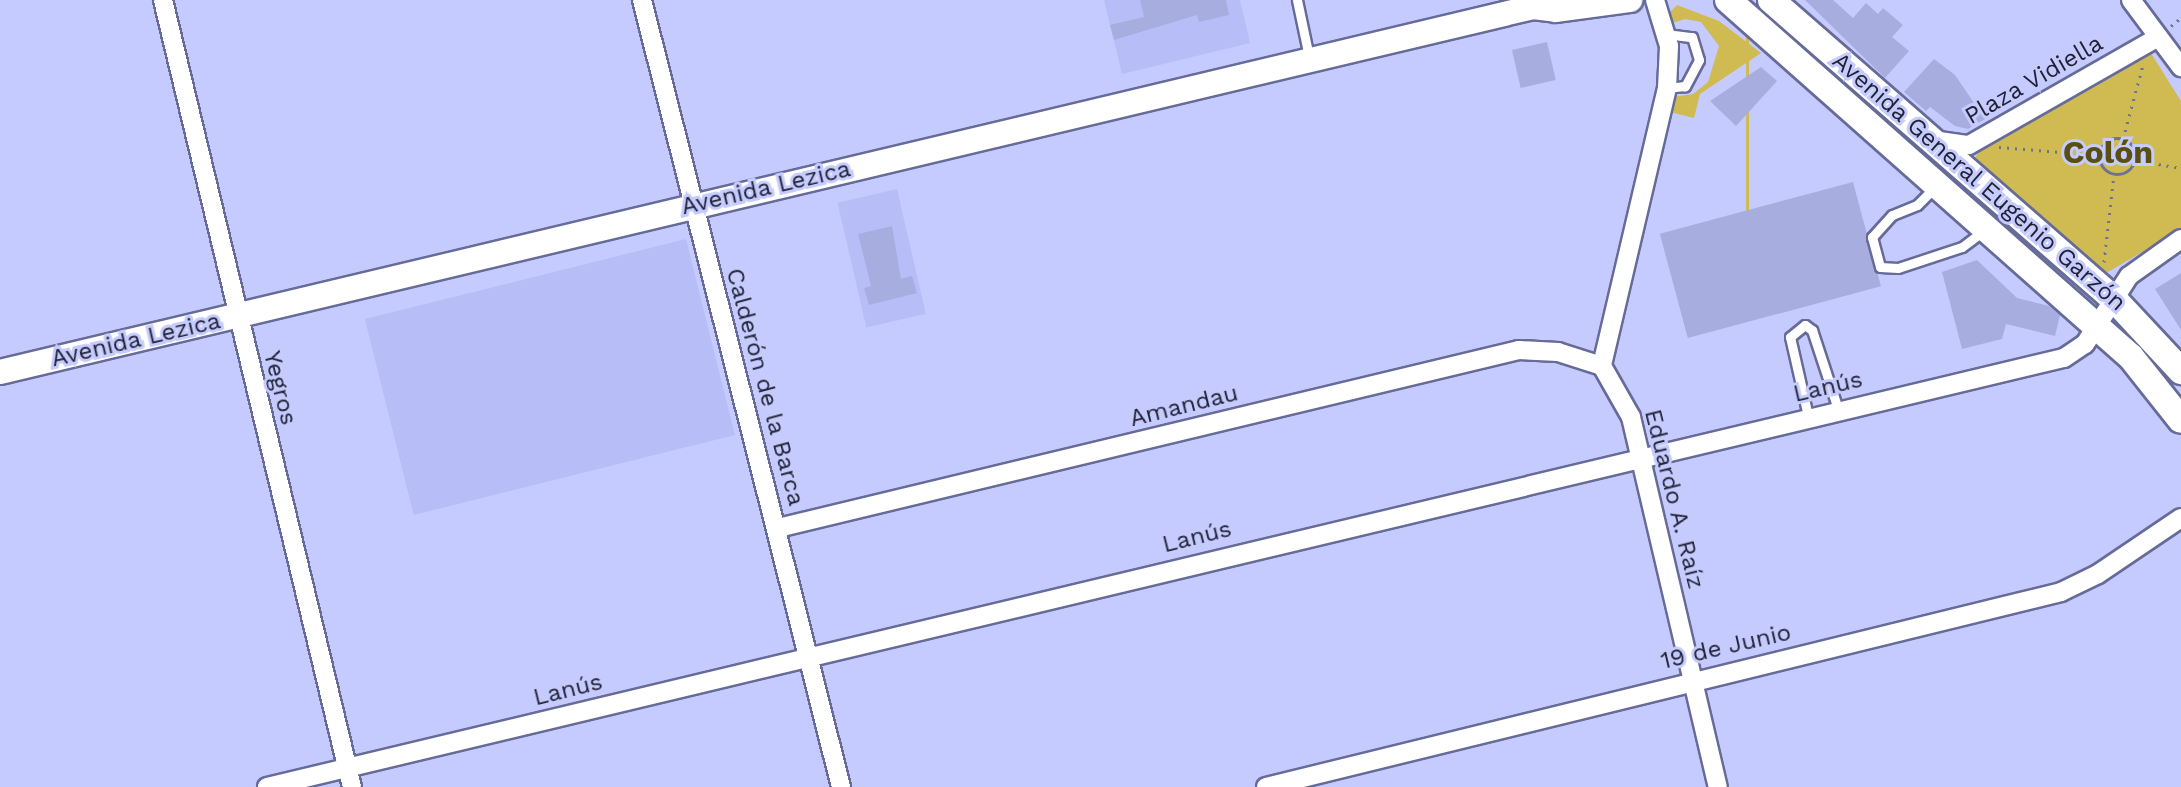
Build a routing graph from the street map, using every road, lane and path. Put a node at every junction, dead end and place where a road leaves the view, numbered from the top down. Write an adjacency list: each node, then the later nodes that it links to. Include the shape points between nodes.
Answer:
1 (163, 0): 28 (street, Yegros)
2 (642, 0): 24 (street, Calderón de la Barca)
3 (1297, 0): 13 (lane)
4 (1630, 0): 9 (street, Avenida Lezica, via 1556,10)
5 (1655, 0): 11 (street)
6 (1710, 0): 10 (street)
7 (1771, 0): 17 (main road, Avenida General Eugenio Garzón)
8 (2131, 0): 12 (street)
9 (1538, 3): 13 (street, Avenida Lezica)
10 (1732, 4): 23 (main road, Avenida General Eugenio Garzón)
11 (1666, 34): 15 (street); 15 (lane, via 1692,37 1699,60 1685,86)
12 (2152, 40): 14 (street); 16 (path); 18 (street, Plaza Vidiella)
13 (1309, 61): 24 (street, Avenida Lezica)
14 (2181, 67)
15 (1667, 88): 30 (street)
16 (2123, 139): 19 (path, via 2104,143); 20 (path, via 2133,147)
17 (1932, 140): 18 (street, Plaza Vidiella); 27 (main road, Avenida General Eugenio Garzón)
18 (1969, 145): 19 (path)
19 (2099, 155): 22 (path, via 2103,168)
20 (2135, 160): 21 (path); 22 (path, via 2127,171)
21 (2181, 168)
22 (2114, 174): 27 (path)
23 (1939, 182): 25 (main road, Avenida General Eugenio Garzón); 25 (lane, via 1917,205 1892,215 1872,237 1880,267 1898,268)
24 (693, 206): 28 (street, Avenida Lezica); 40 (street, Calderón de la Barca)
25 (1995, 235): 27 (main road, via 2020,242 2089,298); 29 (main road, Avenida General Eugenio Garzón)
26 (2181, 239): 27 (street)
27 (2107, 294): 29 (street, Lanús); 32 (main road, Avenida General Eugenio Garzón)
28 (237, 317): 33 (street, Avenida Lezica); 43 (street, Yegros)
29 (2097, 325): 31 (main road, Avenida General Eugenio Garzón); 35 (street, Lanús, via 2085,344 2064,358)
30 (1602, 366): 38 (street, Eduardo A. Raíz, via 1626,401); 40 (street, Amandau, via 1558,352 1519,350)
31 (2141, 368): 34 (lane, Avenida General Eugenio Garzón, via 2165,380); 37 (main road, Avenida General Eugenio Garzón)
32 (2181, 371)
33 (0, 372)
34 (2181, 402)
35 (1838, 409): 36 (street, Lanús); 36 (lane, via 1812,330 1805,325 1790,337)
36 (1808, 416): 38 (street, Lanús)
37 (2181, 420)
38 (1640, 455): 41 (street, Lanús); 42 (street, Eduardo A. Raíz)
39 (2181, 518): 42 (street, 19 de Junio, via 2061,592)
40 (778, 528): 41 (street, Calderón de la Barca)
41 (809, 655): 43 (street, Lanús); 46 (street, Calderón de la Barca)
42 (1693, 679): 47 (street, 19 de Junio); 48 (street, Eduardo A. Raíz)
43 (347, 767): 44 (street, Lanús); 45 (street, Yegros)
44 (267, 787)
45 (352, 787)
46 (841, 787)
47 (1266, 787)
48 (1718, 787)

